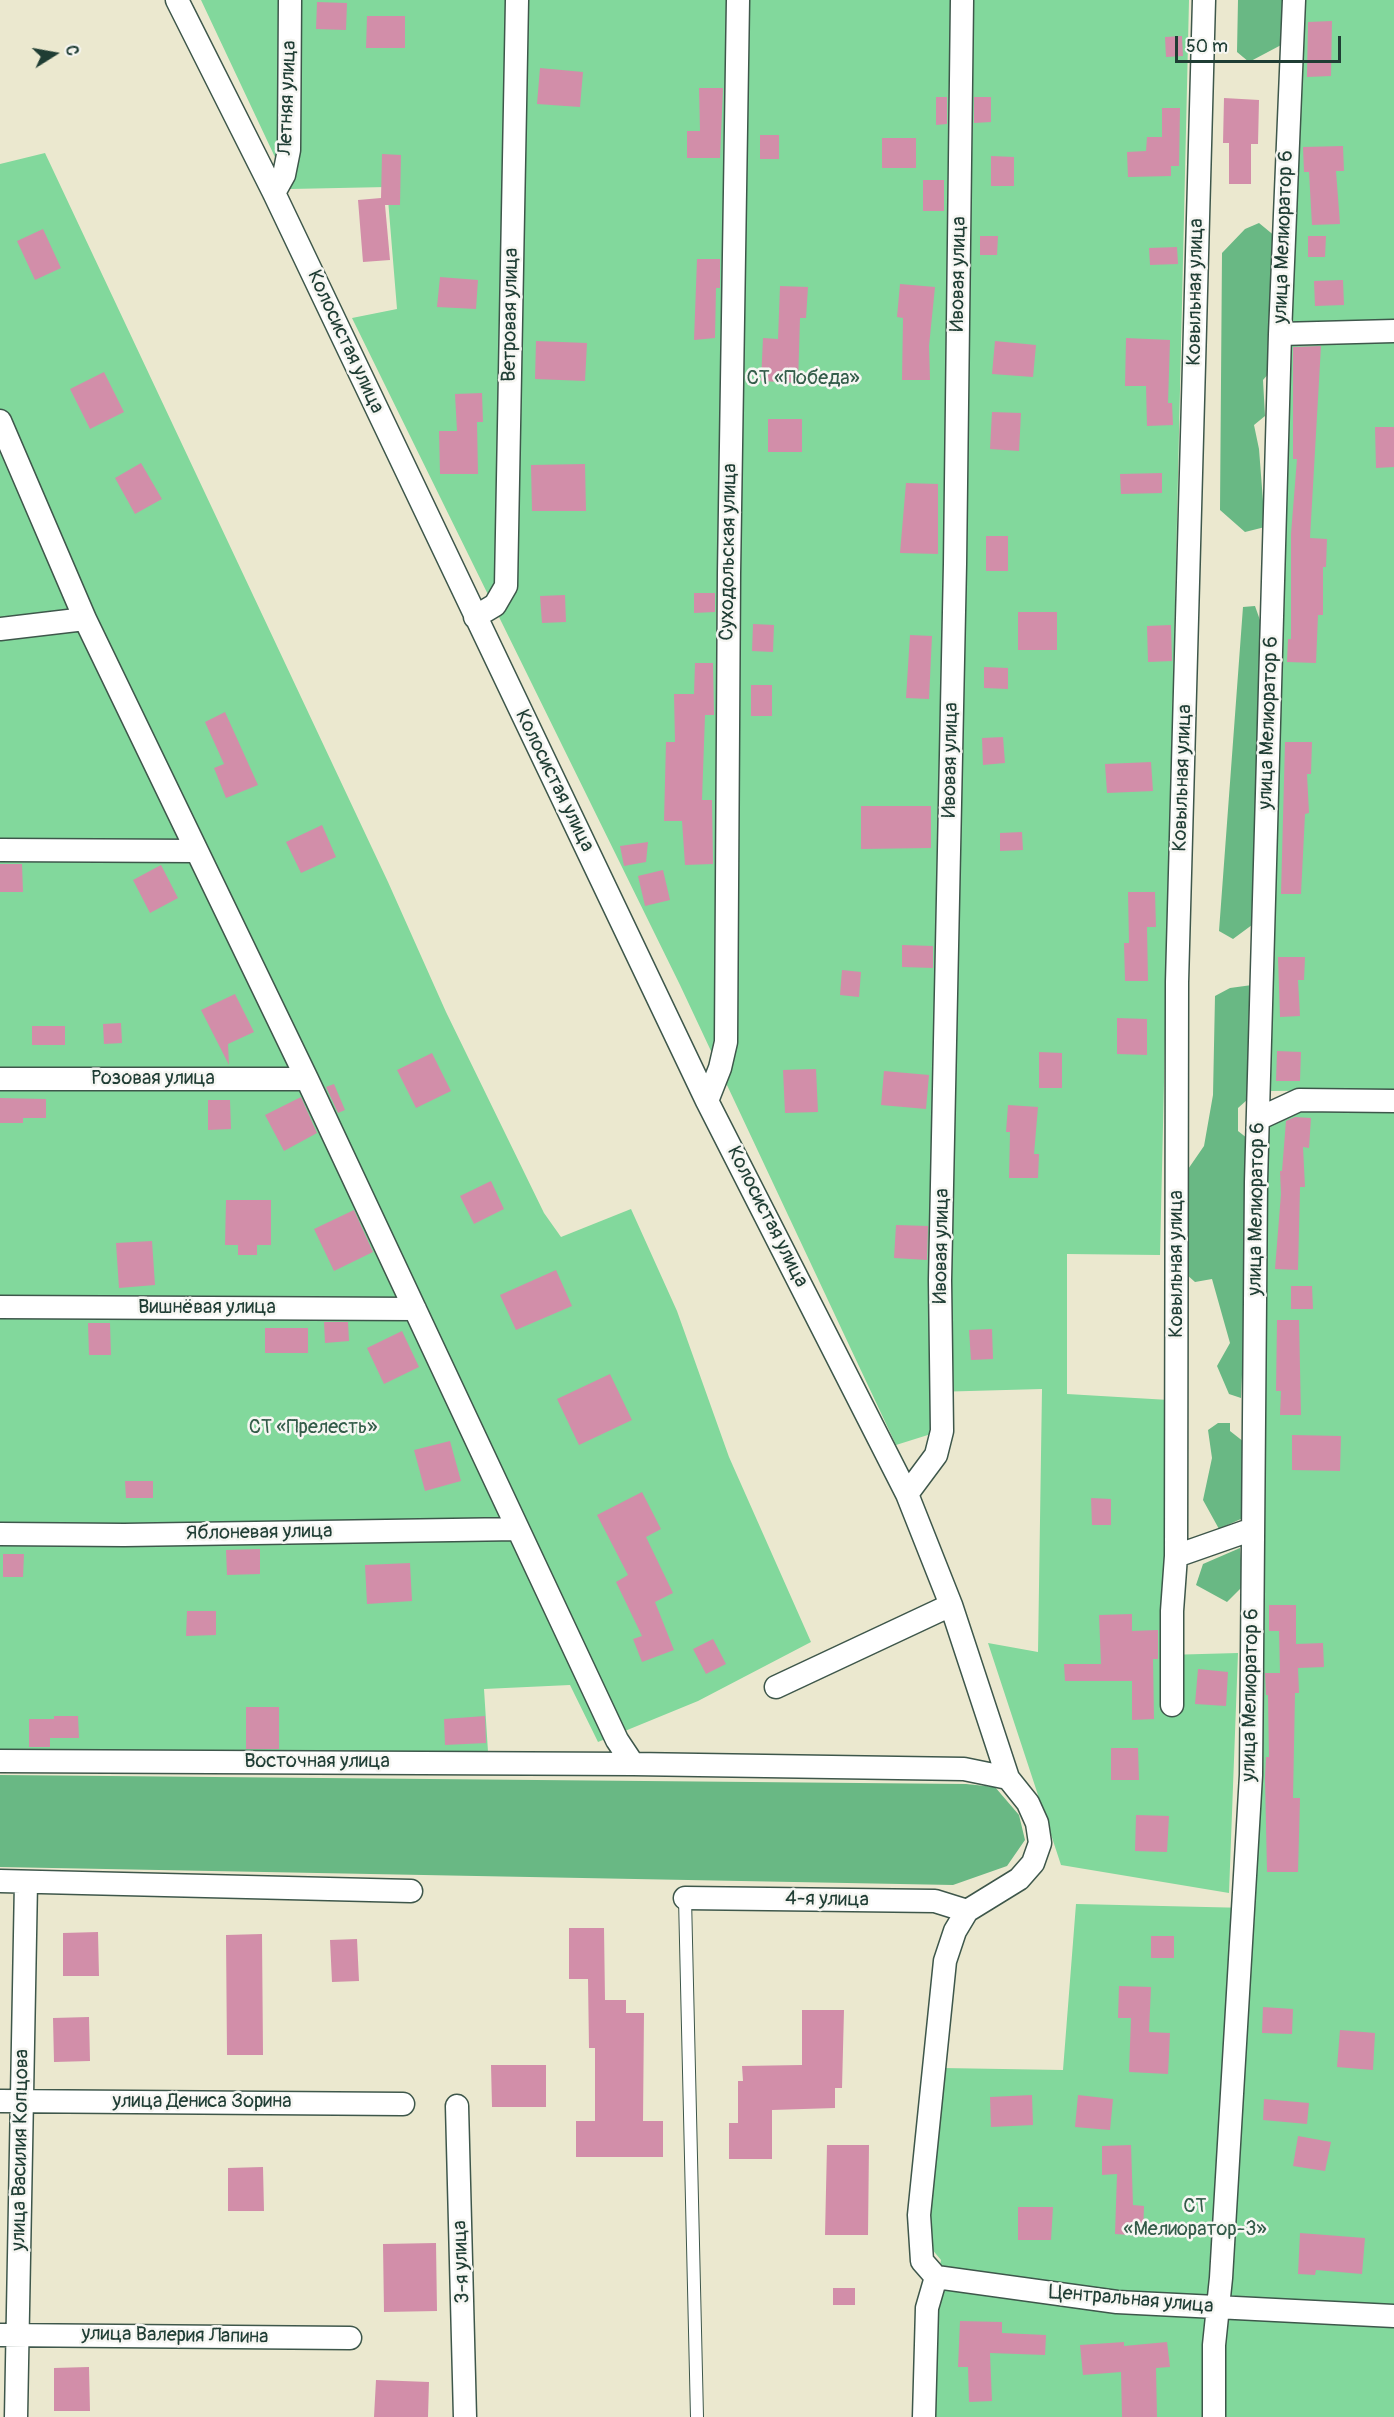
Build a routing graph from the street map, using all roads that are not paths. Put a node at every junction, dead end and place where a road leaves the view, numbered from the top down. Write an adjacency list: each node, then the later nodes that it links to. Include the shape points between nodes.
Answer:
1 (177, 0): 8 (street, Колосистая улица)
2 (290, 0): 8 (street, Летняя улица, via 289,150 284,175)
3 (517, 0): 12 (street, Ветровая улица, via 506,586 495,605)
4 (738, 0): 19 (street, Суходольская улица, via 726,1042)
5 (962, 0): 24 (street, Ивовая улица, via 940,1268 942,1431 936,1455)
6 (1204, 0): 28 (street, Ковыльная улица, via 1177,982)
7 (1294, 0): 10 (street, улица Мелиоратор 6)
8 (274, 193): 12 (street, Колосистая улица)
9 (1394, 331): 10 (street)
10 (1280, 334): 21 (street, улица Мелиоратор 6)
11 (0, 421): 13 (street)
12 (475, 617): 19 (street, Колосистая улица)
13 (85, 619): 14 (street); 16 (street)
14 (0, 629)
15 (0, 850): 16 (street)
16 (196, 851): 18 (street)
17 (0, 1079): 18 (street, Розовая улица)
18 (307, 1079): 23 (street)
19 (707, 1101): 24 (street, Колосистая улица)
20 (1394, 1101): 21 (street, via 1299,1100)
21 (1258, 1119): 25 (street, улица Мелиоратор 6)
22 (0, 1307): 23 (street, Вишнёвая улица)
23 (415, 1309): 26 (street)
24 (910, 1501): 29 (street, Колосистая улица)
25 (1253, 1528): 28 (street); 44 (street, улица Мелиоратор 6, via 1251,1775)
26 (518, 1529): 27 (street, Яблоневая улица, via 124,1536); 33 (street, via 617,1740)
27 (0, 1534)
28 (1176, 1556): 31 (street, Ковыльная улица)
29 (951, 1605): 30 (street); 34 (street, Колосистая улица)
30 (776, 1687)
31 (1172, 1705)
32 (0, 1761): 33 (street, Восточная улица)
33 (633, 1764): 34 (street, Восточная улица, via 964,1769)
34 (1008, 1778): 39 (street, via 1028,1803 1040,1843 1032,1863 1019,1879)
35 (0, 1881): 36 (street)
36 (26, 1882): 37 (street); 40 (street, улица Василия Копцова)
37 (411, 1891)
38 (685, 1898): 39 (street, 4-я улица, via 935,1901); 50 (lane)
39 (967, 1911): 43 (street, via 945,1961 919,2215 922,2261)
40 (11, 2101): 41 (street, улица Дениса Зорина); 46 (street, улица Василия Копцова)
41 (403, 2104)
42 (457, 2106): 49 (street, 3-я улица)
43 (936, 2277): 44 (street, Центральная улица, via 1117,2302); 51 (street, via 927,2308)
44 (1217, 2308): 45 (street, Центральная улица); 52 (street, улица Мелиоратор 6)
45 (1394, 2316)
46 (9, 2335): 47 (street, улица Валерия Лапина); 48 (street, улица Василия Копцова)
47 (350, 2338)
48 (16, 2417)
49 (465, 2417)
50 (697, 2417)
51 (924, 2417)
52 (1214, 2417)

